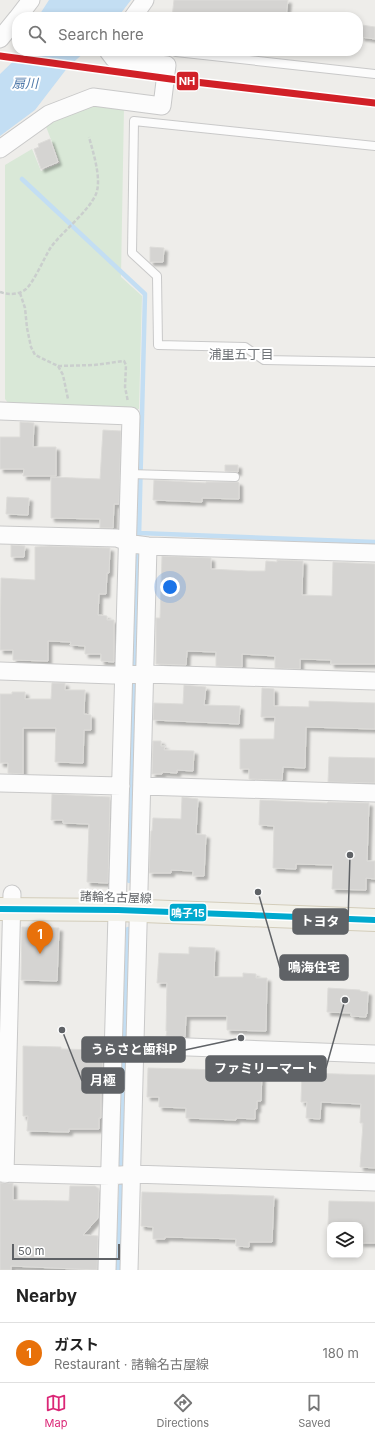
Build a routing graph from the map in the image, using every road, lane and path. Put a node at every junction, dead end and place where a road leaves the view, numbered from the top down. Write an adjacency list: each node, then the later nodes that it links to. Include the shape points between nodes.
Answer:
1 (31, 0): 3 (street)
2 (146, 0): 4 (street)
3 (21, 12)
4 (137, 12)
5 (12, 23): 6 (street)
6 (0, 39)
7 (112, 56): 12 (street, via 114,59 168,65 162,106 93,97 49,114)
8 (212, 56): 9 (lane)
9 (375, 74)
10 (89, 137): 14 (path, via 96,164 96,193 88,206 52,247 27,288)
11 (375, 146): 15 (lane, via 134,121 132,253 157,276 158,345 245,347 264,360)
12 (0, 149)
13 (0, 292): 14 (path)
14 (20, 293): 16 (path, via 25,308 30,347 35,355)
15 (375, 362)
16 (58, 366): 18 (path, via 63,375); 19 (path, via 124,361 125,387)
17 (0, 411): 18 (street)
18 (69, 413): 19 (street)
19 (131, 416): 20 (street)
20 (136, 474): 21 (lane); 23 (street)
21 (235, 477)
22 (0, 534): 23 (street, via 117,538)
23 (127, 543): 24 (street); 27 (street)
24 (148, 546): 25 (street); 28 (street)
25 (375, 553)
26 (0, 671): 27 (street)
27 (124, 674): 28 (street); 31 (street)
28 (145, 674): 29 (street); 32 (street)
29 (375, 681)
30 (0, 782): 31 (street)
31 (121, 786): 35 (street)
32 (142, 786): 33 (street); 35 (street)
33 (375, 793)
34 (6, 901): 35 (main road, 諸輪名古屋線); 40 (street)
35 (128, 904): 36 (main road, 諸輪名古屋線); 37 (main road, 諸輪名古屋線); 38 (street); 42 (street)
36 (375, 906)
37 (375, 920)
38 (135, 1046): 39 (street); 41 (street)
39 (375, 1054)
40 (3, 1174): 42 (street)
41 (132, 1174): 42 (street); 43 (street); 45 (street)
42 (110, 1176): 44 (street)
43 (375, 1182)
44 (107, 1270)
45 (129, 1270)

